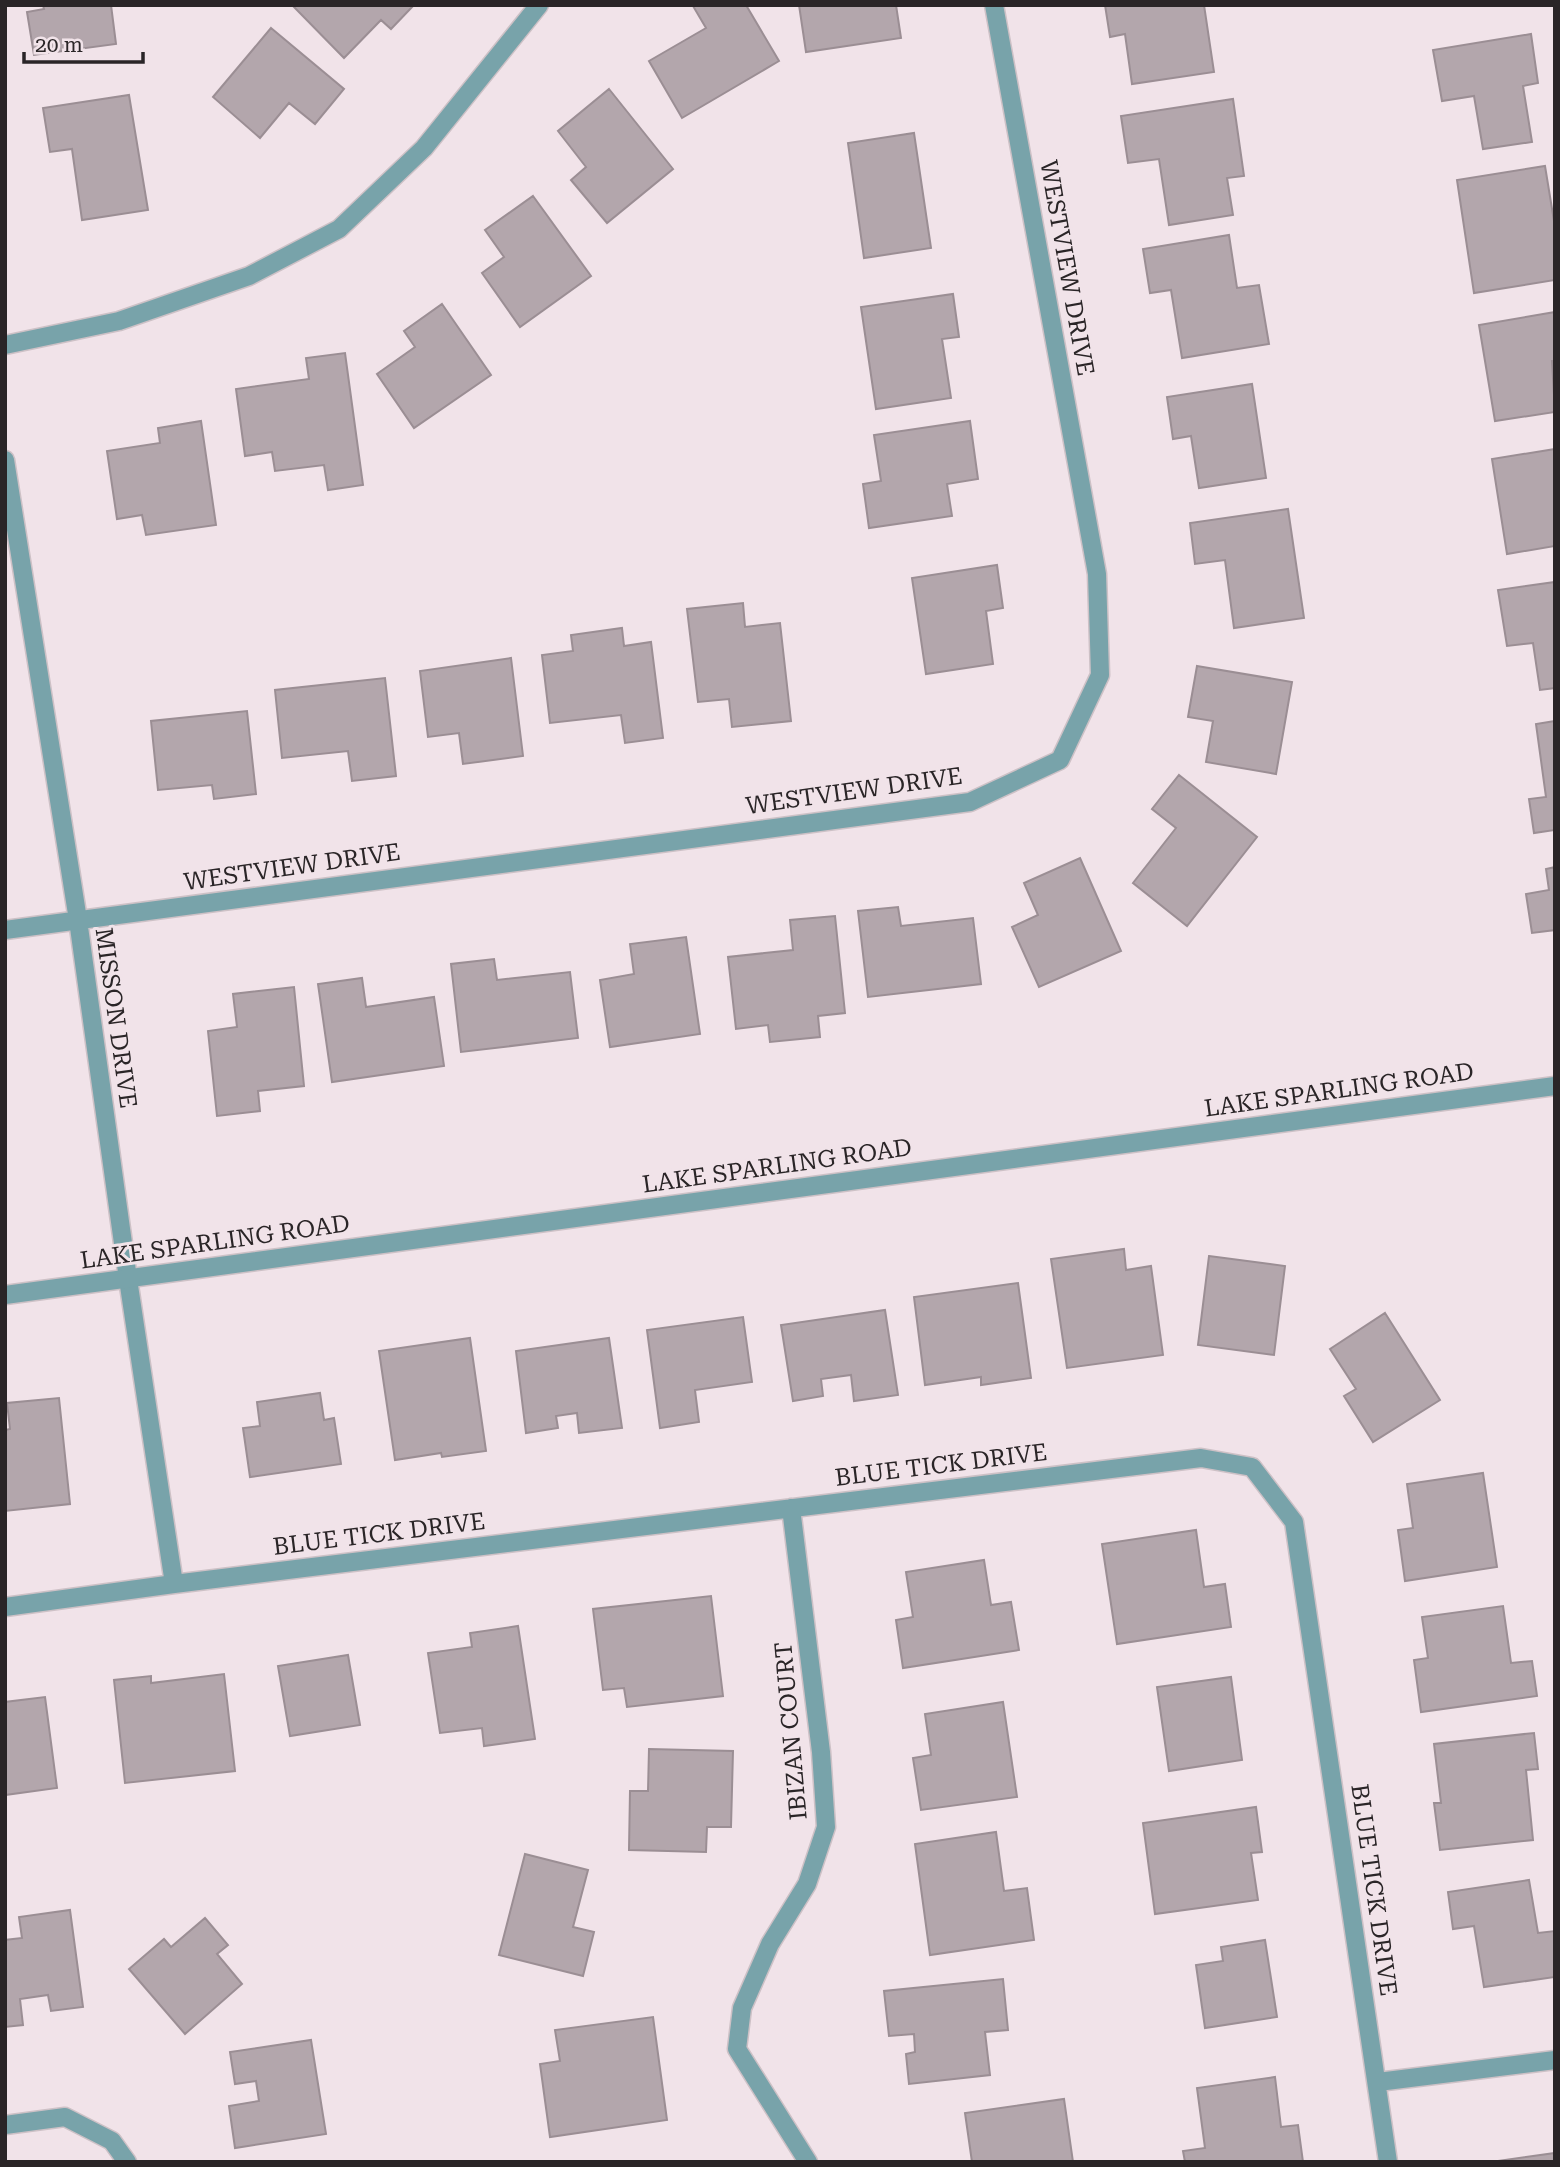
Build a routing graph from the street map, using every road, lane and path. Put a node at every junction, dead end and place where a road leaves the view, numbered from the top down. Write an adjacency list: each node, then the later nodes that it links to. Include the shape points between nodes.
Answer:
1 (539, 5): 3 (street, via 424,148 339,229 249,276 119,321)
2 (994, 5): 5 (street, WESTVIEW DRIVE, via 1097,574 1100,675 1060,760 970,802)
3 (5, 345)
4 (5, 460): 5 (street, MISSON DRIVE)
5 (78, 920): 6 (street, WESTVIEW DRIVE); 8 (street, MISSON DRIVE)
6 (5, 930)
7 (1555, 1086): 8 (street, LAKE SPARLING ROAD)
8 (128, 1279): 9 (street, LAKE SPARLING ROAD); 11 (street, MISSON DRIVE)
9 (5, 1295)
10 (791, 1508): 11 (street, BLUE TICK DRIVE); 14 (street, BLUE TICK DRIVE, via 1201,1458 1252,1467 1294,1522); 17 (street, IBIZAN COURT, via 826,1827 807,1884 769,1944 742,2008 737,2049)
11 (174, 1584): 12 (street, BLUE TICK DRIVE)
12 (5, 1607)
13 (1555, 2060): 14 (street)
14 (1378, 2082): 18 (street, BLUE TICK DRIVE)
15 (5, 2125): 16 (street, via 65,2117 112,2141)
16 (127, 2162)
17 (808, 2162)
18 (1388, 2162)

